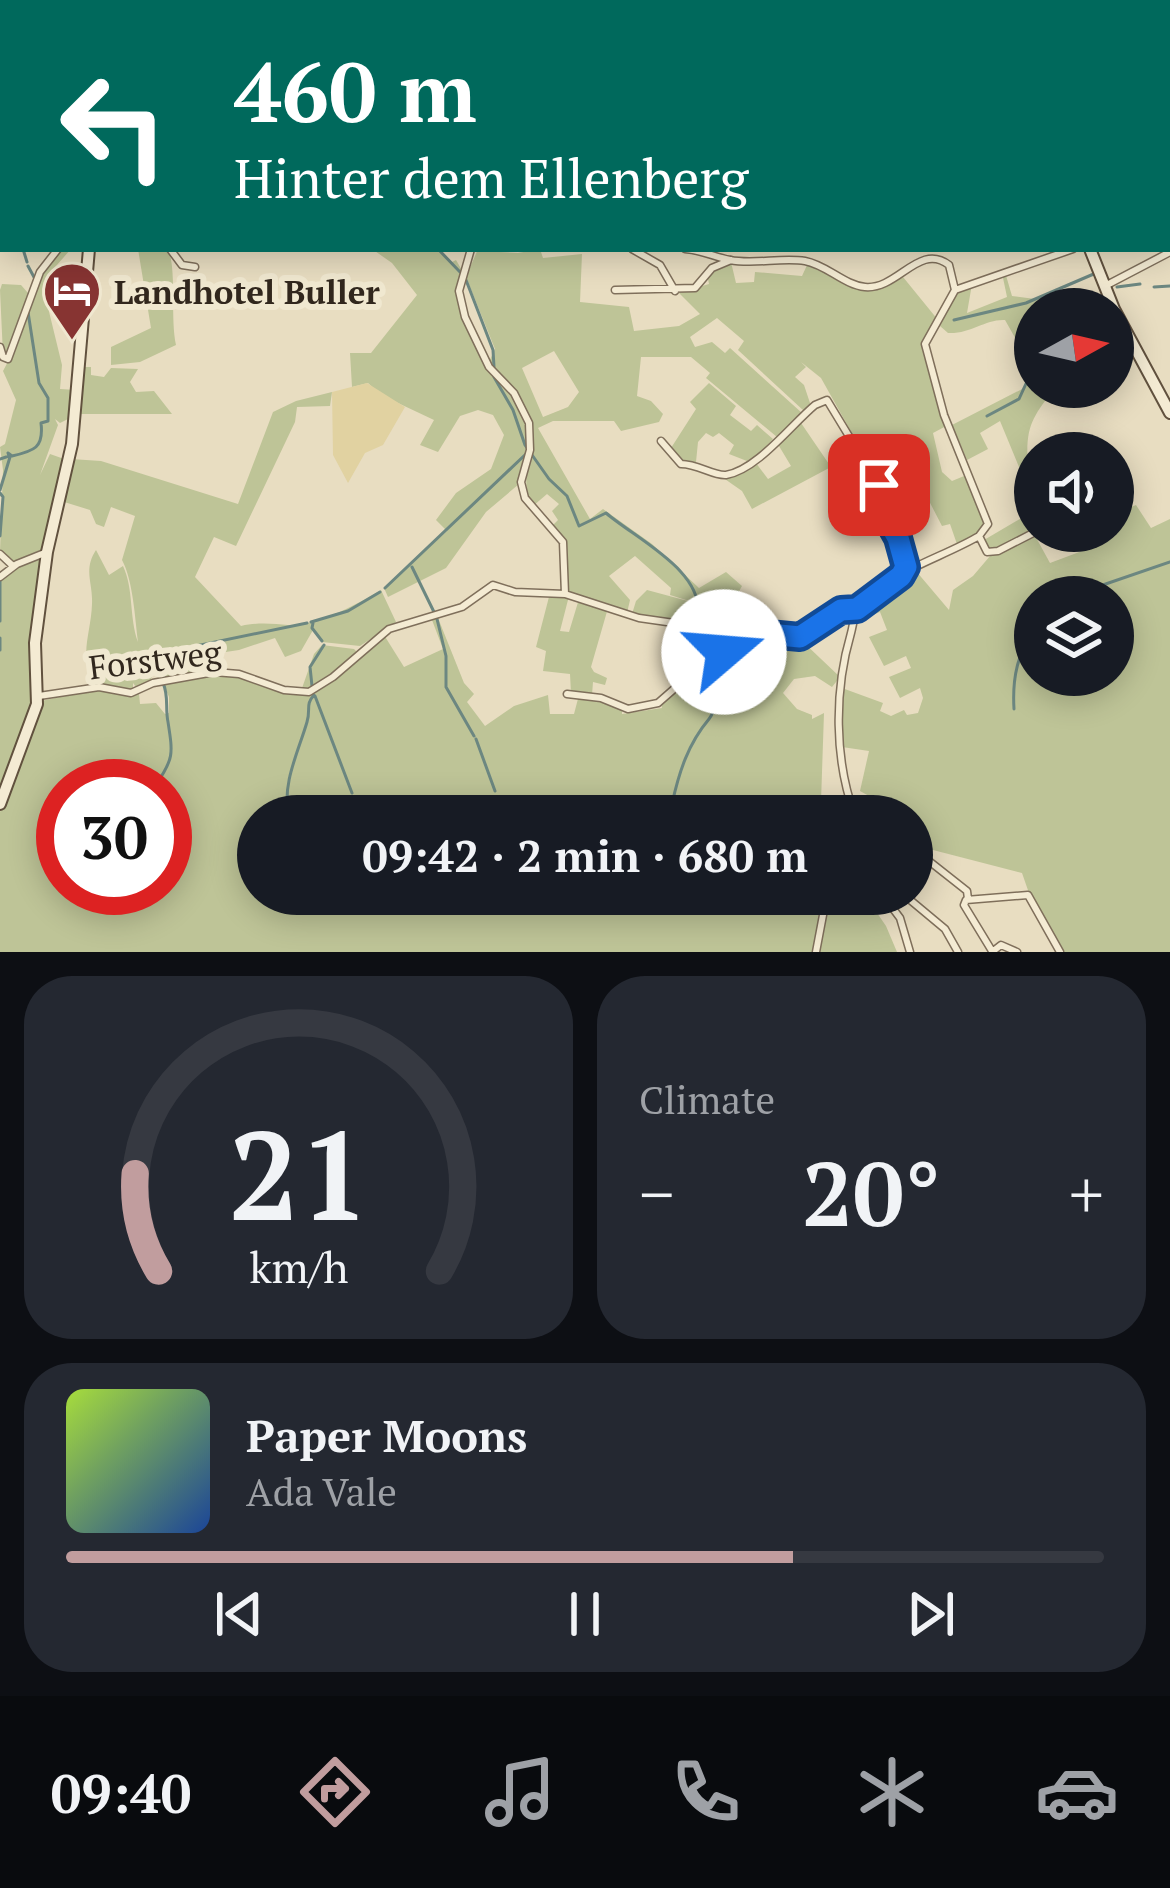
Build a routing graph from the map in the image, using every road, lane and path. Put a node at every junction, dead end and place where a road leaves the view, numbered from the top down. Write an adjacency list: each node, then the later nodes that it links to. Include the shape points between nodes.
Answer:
1 (56, 252): 16 (street, via 40,272 8,358)
2 (89, 252): 21 (main road, via 72,444)
3 (172, 252): 11 (street)
4 (470, 252): 26 (street, via 460,291 465,316 531,430 522,491 563,542)
5 (637, 252): 15 (street, via 660,265)
6 (709, 252): 10 (street)
7 (1064, 252): 14 (street)
8 (1091, 252): 12 (main road)
9 (1170, 252): 12 (street)
10 (731, 260): 14 (street, via 807,262 871,287 939,258); 15 (street, via 700,285)
11 (195, 267)
12 (1105, 286): 17 (main road)
13 (615, 290): 15 (street)
14 (956, 290): 19 (street, via 925,352 988,517)
15 (675, 291)
16 (0, 346)
17 (1170, 413)
18 (661, 441): 24 (street, via 679,464 727,474 752,464 827,400 884,494 879,504)
19 (979, 536): 20 (street, via 987,552); 24 (street)
20 (1014, 543)
21 (47, 552): 23 (street); 30 (main road, via 35,643)
22 (0, 554): 23 (street)
23 (13, 566): 25 (street)
24 (910, 568): 27 (street, Forstweg)
25 (1, 577)
26 (565, 594): 28 (street, Forstweg, via 683,628 714,610); 30 (street, Forstweg, via 493,584 462,607 389,629 309,692 214,672 131,693 99,688)
27 (857, 609): 28 (street, Forstweg, via 841,610 800,637); 31 (street, via 837,727)
28 (748, 632): 29 (street, via 717,667 658,703 628,709)
29 (567, 694)
30 (38, 696): 32 (main road)
31 (849, 795)
32 (0, 804)
33 (933, 864): 34 (street)
34 (968, 899): 41 (street, via 964,905); 43 (street, via 1028,895)
35 (823, 915): 38 (street)
36 (898, 915): 39 (street)
37 (928, 915): 40 (street)
38 (816, 952)
39 (910, 952)
40 (958, 952)
41 (992, 952): 42 (street, via 1001,945)
42 (1017, 952)
43 (1060, 952)

